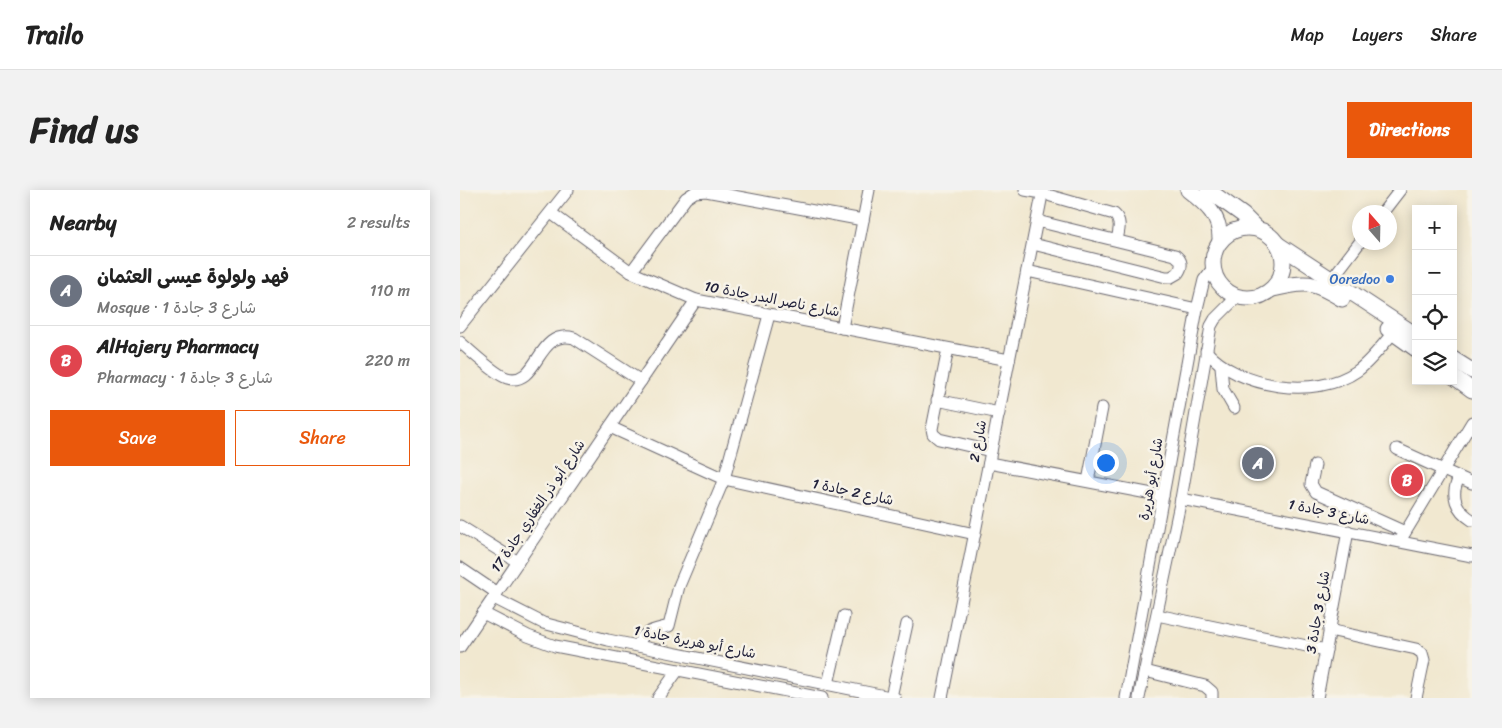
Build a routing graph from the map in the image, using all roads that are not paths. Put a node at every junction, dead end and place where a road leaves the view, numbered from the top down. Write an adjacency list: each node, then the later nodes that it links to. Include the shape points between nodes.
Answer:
1 (568, 190): 10 (street)
2 (699, 190): 11 (street); 21 (street, via 686,198)
3 (869, 190): 11 (street)
4 (1025, 190): 8 (street)
5 (1188, 190): 15 (main road, via 1215,215)
6 (1208, 190): 13 (main road)
7 (1400, 190): 9 (street)
8 (1045, 193): 12 (street, شارع 2); 14 (street, via 1114,214 1120,225)
9 (1388, 205)
10 (551, 213): 21 (street, شارع ناصر البدر جادة 10); 28 (street)
11 (863, 220): 29 (street)
12 (1037, 221): 14 (street); 16 (street, شارع 2)
13 (1257, 229): 15 (main road, via 1241,228); 17 (main road, via 1266,232)
14 (1117, 240): 16 (street, via 1175,255 1180,261 1180,270 1175,276 1166,276)
15 (1220, 241): 19 (main road, via 1214,254)
16 (1033, 244): 20 (street, شارع 2)
17 (1279, 245): 22 (main road); 23 (main road, via 1284,268)
18 (1354, 250): 22 (street)
19 (1213, 268): 24 (main road, via 1223,289); 26 (street, شارع أبو هريرة, via 1201,288)
20 (1027, 271): 26 (street); 36 (street, شارع 2)
21 (631, 272): 25 (street, شارع ناصر البدر جادة 10)
22 (1331, 280): 31 (main road)
23 (1273, 289): 24 (main road, via 1260,297); 30 (main road, via 1312,283)
24 (1237, 297): 35 (street, via 1211,326)
25 (696, 300): 27 (street, شارع ناصر البدر جادة 10); 41 (street, شارع أبو ذر الغفاري جادة 17)
26 (1196, 309): 58 (street, شارع أبو هريرة)
27 (769, 315): 29 (street, شارع ناصر البدر جادة 10); 55 (street)
28 (460, 326)
29 (842, 328): 34 (street, شارع ناصر البدر جادة 10)
30 (1394, 332): 33 (main road); 38 (street, via 1357,371 1307,388 1268,384)
31 (1412, 332)
32 (460, 342): 41 (street, via 506,378 518,379 525,376 551,341 566,336)
33 (1412, 346)
34 (948, 349): 36 (street, شارع ناصر البدر جادة 10); 43 (street)
35 (1206, 352): 38 (street); 59 (street)
36 (1009, 360): 46 (street, شارع 2)
37 (1457, 362): 39 (main road)
38 (1221, 366): 45 (street, via 1223,389)
39 (1472, 371)
40 (1457, 379): 42 (main road)
41 (641, 381): 48 (street, شارع أبو ذر الغفاري جادة 17)
42 (1472, 390)
43 (938, 400): 46 (street); 50 (street, via 932,429 935,436)
44 (1102, 408): 56 (street)
45 (1234, 408)
46 (999, 412): 50 (street, شارع 2)
47 (1472, 422): 53 (street)
48 (610, 427): 55 (street, شارع 2 جادة 1); 66 (street, شارع أبو ذر الغفاري جادة 17)
49 (1397, 449): 53 (street)
50 (991, 450): 51 (street, شارع 2)
51 (989, 463): 56 (street); 63 (street, شارع 2)
52 (1315, 465): 64 (street, via 1311,484 1316,492)
53 (1443, 470): 54 (street); 64 (street)
54 (1459, 478): 57 (street); 60 (street, via 1455,486 1455,501)
55 (724, 479): 63 (street, شارع 2 جادة 1); 74 (street, via 680,586 668,626 644,634)
56 (1088, 481): 58 (street)
57 (1472, 483)
58 (1163, 496): 87 (street, شارع أبو هريرة)
59 (1181, 499): 62 (street, شارع 3 جادة 1); 70 (street)
60 (1472, 520)
61 (460, 526): 66 (street)
62 (1348, 531): 64 (street, شارع 3 جادة 1); 73 (street, شارع 3 جادة 3)
63 (975, 534): 86 (street, شارع 2)
64 (1402, 536): 65 (street, شارع 3 جادة 1)
65 (1472, 556)
66 (518, 562): 68 (street, شارع أبو ذر الغفاري جادة 17)
67 (460, 568): 68 (street, شارع أبو هريرة جادة 1)
68 (495, 595): 69 (street, شارع أبو ذر الغفاري جادة 17); 74 (street, شارع أبو هريرة جادة 1, via 543,623)
69 (483, 613): 75 (street, شارع أبو ذر الغفاري جادة 17); 77 (street, via 555,646)
70 (1157, 615): 76 (street); 78 (street)
71 (844, 616): 79 (street)
72 (907, 624): 85 (street)
73 (1329, 630): 76 (street, شارع 3 جادة 3); 91 (street, via 1422,653 1424,660)
74 (639, 646): 79 (street, شارع أبو هريرة جادة 1)
75 (460, 647)
76 (1326, 650): 90 (street, شارع 3 جادة 3)
77 (678, 670): 80 (street); 82 (street)
78 (1145, 671): 88 (street); 89 (street, via 1205,686 1212,692)
79 (828, 684): 85 (street, شارع أبو هريرة جادة 1)
80 (762, 686): 81 (street); 83 (street)
81 (807, 697): 84 (street)
82 (658, 698)
83 (766, 698)
84 (822, 698)
85 (893, 698)
86 (942, 698)
87 (1126, 698)
88 (1141, 698)
89 (1212, 698)
90 (1317, 698)
91 (1416, 698)

